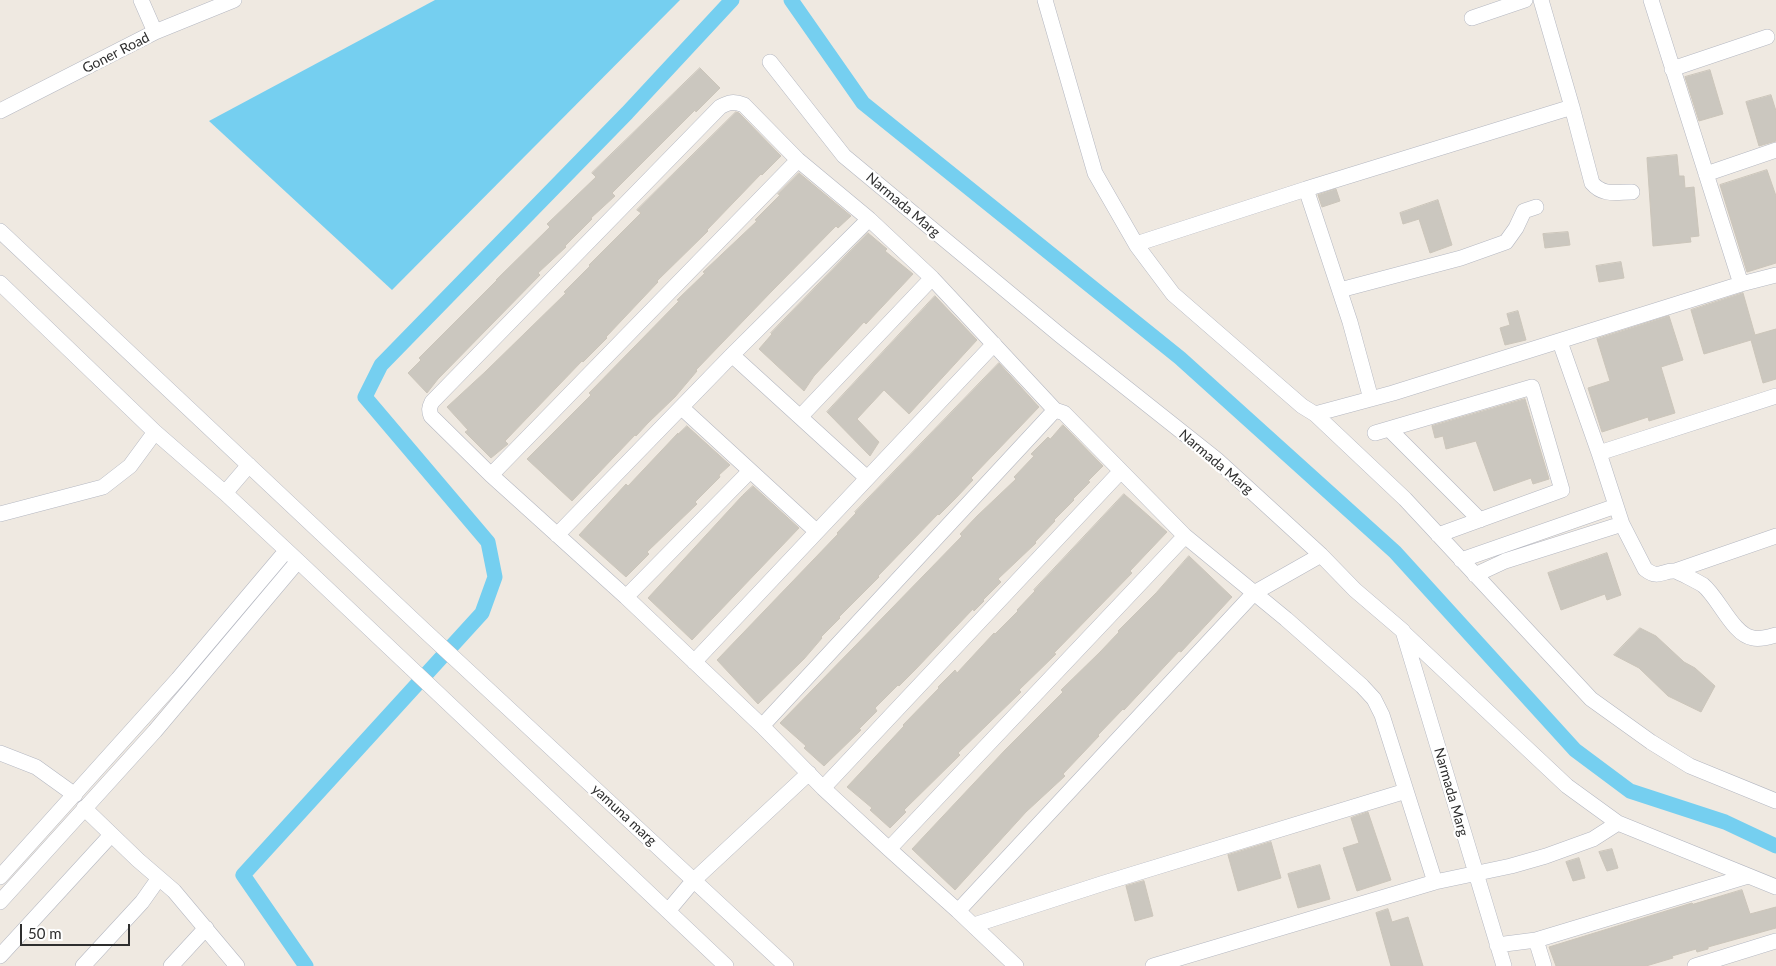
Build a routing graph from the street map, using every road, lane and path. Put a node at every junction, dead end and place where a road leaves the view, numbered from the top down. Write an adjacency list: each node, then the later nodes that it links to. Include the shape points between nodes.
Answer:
1 (141, 0): 8 (street)
2 (234, 0): 8 (street, Goner Road)
3 (1045, 0): 22 (street, via 1095,173)
4 (1525, 0): 7 (street)
5 (1542, 0): 12 (street)
6 (1651, 0): 11 (street)
7 (1472, 18)
8 (155, 32): 13 (street, Goner Road)
9 (1768, 37): 11 (street)
10 (770, 62): 55 (street, Narmada Marg, via 844,156 1061,336 1216,459)
11 (1672, 70): 16 (street)
12 (1572, 107): 17 (street); 18 (street, via 1592,183 1598,190)
13 (0, 111)
14 (1776, 150): 16 (street)
15 (798, 160): 20 (street); 42 (street); 42 (street, via 744,104 734,101 720,107 432,402 429,408 431,416)
16 (1706, 174): 26 (street)
17 (1306, 189): 22 (street); 27 (street)
18 (1632, 192)
19 (1536, 207): 27 (street, via 1524,211 1506,242 1461,258)
20 (868, 219): 24 (street); 30 (street)
21 (0, 231): 39 (street, yamuna marg)
22 (1136, 244): 35 (street, via 1173,294)
23 (1776, 275): 26 (street)
24 (932, 278): 29 (street); 36 (street)
25 (0, 283): 37 (street)
26 (1741, 284): 28 (street)
27 (1340, 290): 32 (street)
28 (1560, 342): 32 (street); 38 (street)
29 (994, 344): 34 (street); 43 (street)
30 (732, 355): 33 (street); 36 (street)
31 (1776, 396): 38 (street)
32 (1371, 399): 35 (street)
33 (682, 408): 40 (street); 50 (street)
34 (1055, 410): 41 (street, via 1064,414); 65 (street)
35 (1315, 414): 51 (street, via 1405,499)
36 (800, 416): 43 (street)
37 (155, 432): 44 (street); 46 (street, via 130,466 103,487)
38 (1599, 453): 45 (street)
39 (248, 465): 44 (street); 80 (street, yamuna marg)
40 (750, 471): 49 (street); 61 (street)
41 (1122, 471): 52 (street); 68 (street)
42 (491, 475): 50 (street)
43 (867, 478): 49 (street)
44 (225, 493): 54 (street)
45 (1616, 506): 48 (street); 56 (street)
46 (0, 514)
47 (1480, 520): 47 (street, via 1562,490 1532,387 1382,431); 51 (street)
48 (1622, 524): 58 (street, via 1645,570 1660,575); 59 (street, via 1505,561)
49 (816, 531): 64 (street)
50 (557, 535): 61 (street)
51 (1438, 535): 56 (street)
52 (1185, 536): 60 (street); 75 (street)
53 (1776, 536): 58 (street)
54 (286, 551): 57 (street); 70 (street)
55 (1321, 556): 60 (street); 62 (street, Narmada Marg)
56 (1461, 560): 59 (street)
57 (298, 562): 72 (street, via 155,731); 84 (street)
58 (1675, 572): 63 (street, via 1702,584 1741,633 1753,638)
59 (1475, 575): 71 (street, via 1591,698 1690,766)
60 (1254, 593): 69 (street, via 1374,699 1382,714); 85 (street)
61 (626, 597): 64 (street)
62 (1403, 631): 73 (street, via 1567,786); 76 (street, Narmada Marg)
63 (1776, 635)
64 (694, 662): 65 (street)
65 (762, 726): 67 (street)
66 (0, 753): 70 (street, via 36,767)
67 (809, 773): 68 (street); 80 (street)
68 (824, 788): 75 (street)
69 (1406, 791): 81 (street); 86 (street)
70 (75, 795): 78 (street)
71 (1776, 800)
72 (84, 808): 74 (street); 83 (street)
73 (1618, 823): 76 (street, via 1593,839 1546,856); 77 (street)
74 (111, 835): 79 (street); 91 (street)
75 (889, 849): 85 (street)
76 (1475, 873): 81 (street); 90 (street, Narmada Marg)
77 (1748, 876): 82 (street); 88 (street)
78 (0, 877)
79 (159, 878): 87 (street, via 174,890); 92 (street, via 142,902)
80 (694, 880): 84 (street); 96 (street, yamuna marg)
81 (1435, 882): 98 (street)
82 (1776, 887)
83 (0, 902)
84 (668, 911): 95 (street)
85 (958, 911): 86 (street)
86 (974, 925): 97 (street)
87 (206, 928): 93 (street); 94 (street)
88 (1536, 940): 90 (street); 100 (street)
89 (1776, 941): 101 (street)
90 (1498, 946): 99 (street, Narmada Marg)
91 (0, 956)
92 (83, 966)
93 (171, 966)
94 (237, 966)
95 (726, 966)
96 (786, 966)
97 (1016, 966)
98 (1153, 966)
99 (1504, 966)
100 (1544, 966)
101 (1695, 966)

